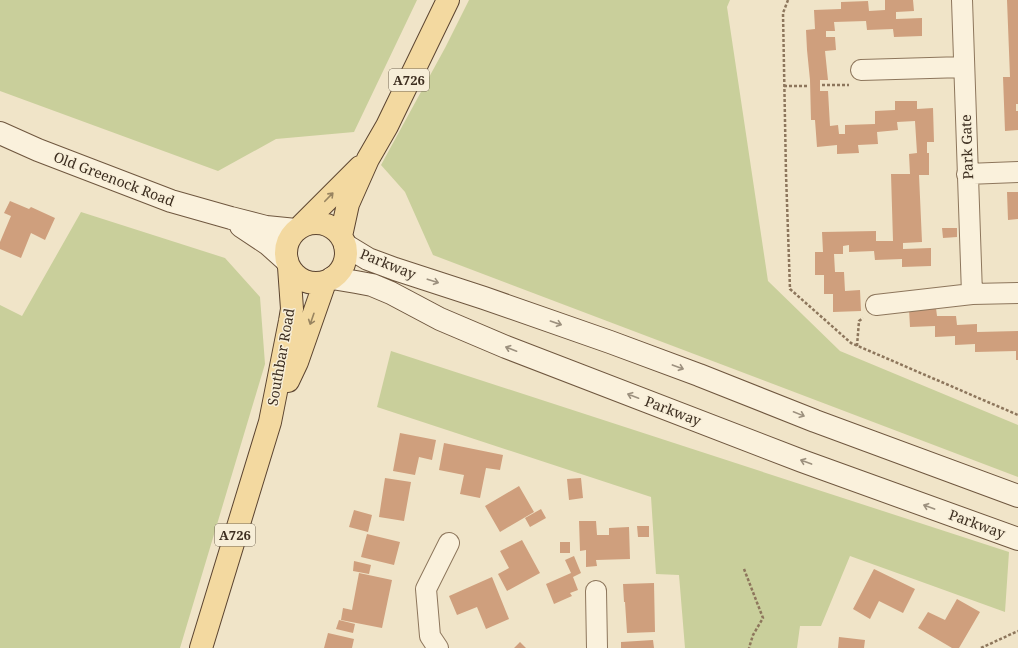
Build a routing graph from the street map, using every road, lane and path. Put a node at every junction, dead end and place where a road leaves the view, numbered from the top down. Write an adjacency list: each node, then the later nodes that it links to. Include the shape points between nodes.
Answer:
1 (448, 0): 9 (main road, A726, via 387,126)
2 (788, 0): 6 (path, via 783,13)
3 (962, 0): 4 (street, Park Gate)
4 (964, 67): 5 (street); 11 (street, Park Gate)
5 (862, 70)
6 (784, 86): 7 (path); 20 (path, via 790,289 851,344)
7 (808, 86)
8 (0, 133): 12 (street, Old Greenock Road, via 171,201)
9 (368, 159): 13 (main road, A726, one-way to 9); 14 (main road, A726, via 348,204)
10 (1018, 172): 11 (street)
11 (967, 174): 18 (street, Park Gate)
12 (230, 218): 13 (street, Old Greenock Road, via 266,227); 15 (street, Old Greenock Road, via 268,244)
13 (299, 228): 14 (main road, via 311,223 328,225 336,230); 15 (main road, via 286,244)
14 (343, 241): 16 (main road, via 346,255 344,264 339,272); 23 (street, Parkway, one-way to 23, via 368,259 610,342)
15 (288, 264): 16 (main road, via 295,275 304,281 314,283); 22 (main road, Southbar Road / A726, via 292,309)
16 (328, 280): 22 (main road, Southbar Road / A726, one-way to 22, via 297,362); 24 (street, Parkway, one-way to 16, via 802,461 506,347 440,319 372,285)
17 (1018, 293): 18 (street)
18 (972, 294): 19 (street)
19 (876, 305): 20 (path, via 859,321)
20 (857, 346): 21 (path)
21 (1018, 415)
22 (270, 422): 29 (main road, Southbar Road / A726)
23 (1018, 496)
24 (1018, 539)
25 (449, 543): 30 (street, via 426,589 430,636)
26 (744, 569): 32 (path, via 762,618)
27 (596, 591): 31 (street)
28 (1018, 631): 33 (path)
29 (201, 648)
30 (438, 648)
31 (598, 648)
32 (749, 648)
33 (981, 648)

